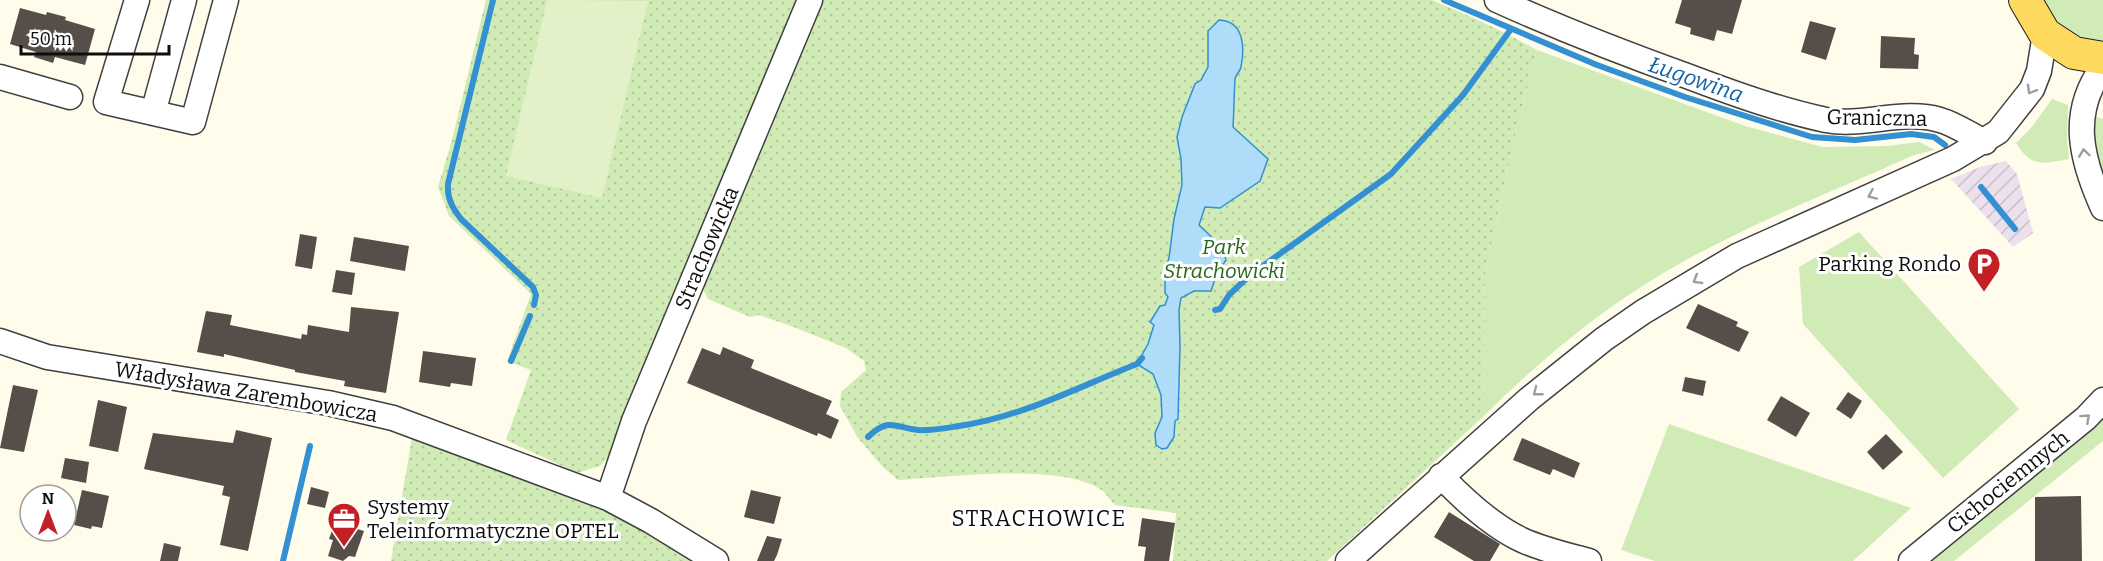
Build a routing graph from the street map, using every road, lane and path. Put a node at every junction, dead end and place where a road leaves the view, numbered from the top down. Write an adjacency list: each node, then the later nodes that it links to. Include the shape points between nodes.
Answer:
1 (137, 0): 12 (street, via 106,102)
2 (184, 0): 12 (street)
3 (225, 0): 12 (street, via 193,122)
4 (810, 0): 18 (street, Strachowicka, via 634,421)
5 (1497, 0): 13 (street, Graniczna, via 1633,57 1776,106 1826,120 1938,119)
6 (2025, 0): 7 (main road)
7 (2046, 34): 8 (main road, via 2074,53); 13 (street, one-way to 13, via 2032,89 2006,124)
8 (2103, 58)
9 (2103, 67): 14 (street, one-way to 9, via 2089,177 2082,136 2087,93)
10 (0, 77): 11 (street)
11 (70, 97)
12 (153, 113)
13 (1985, 142): 17 (street, one-way to 17, via 1737,256 1643,312 1537,392)
14 (2103, 207)
15 (0, 340): 18 (street, Władysława Zarembowicza, via 47,357 393,418)
16 (2103, 400): 22 (street, Cichociemnych, one-way to 16)
17 (1441, 477): 20 (street); 21 (street, via 1520,539)
18 (608, 498): 19 (street, Władysława Zarembowicza)
19 (716, 561)
20 (1348, 561)
21 (1589, 561)
22 (1911, 561)

